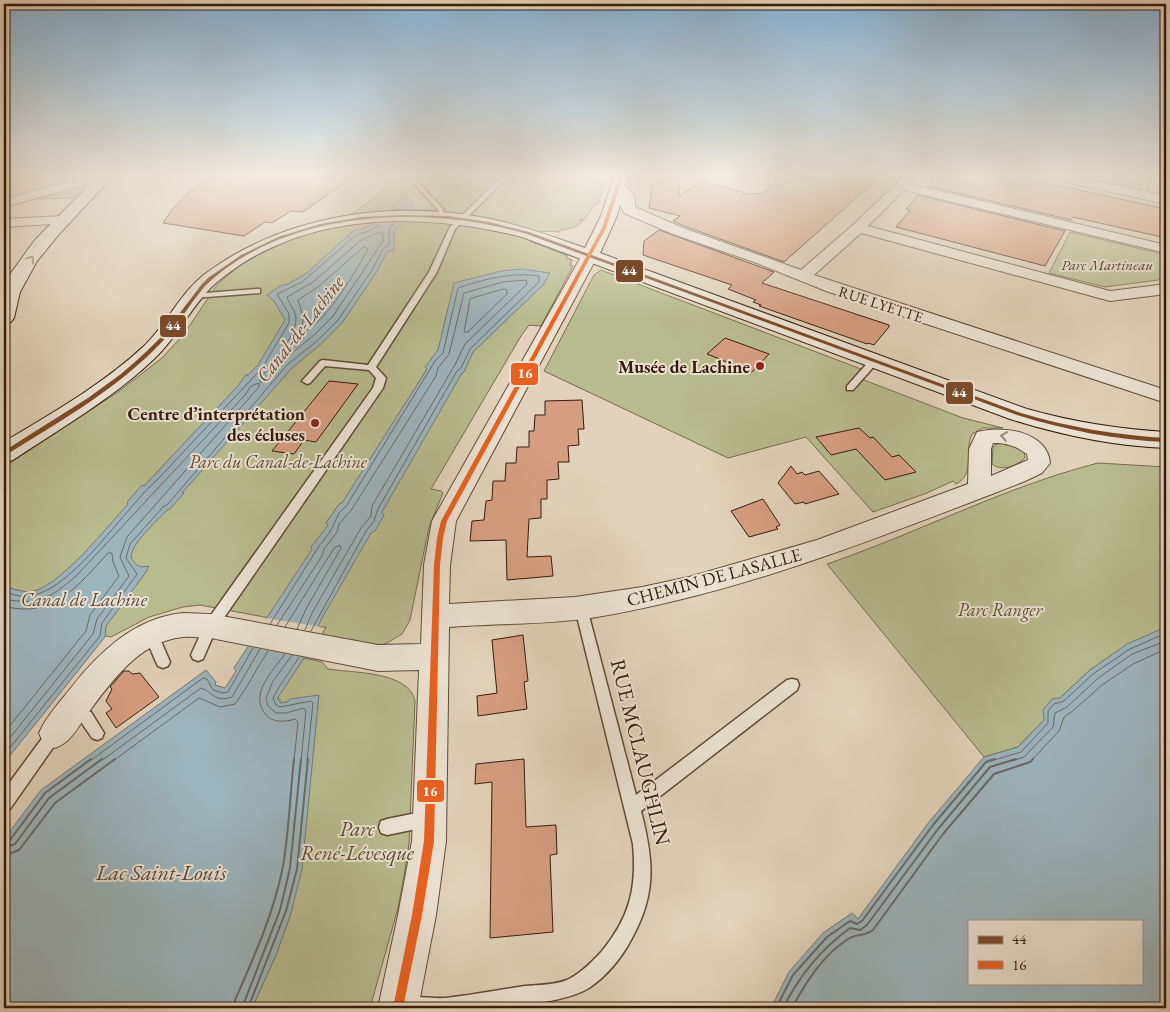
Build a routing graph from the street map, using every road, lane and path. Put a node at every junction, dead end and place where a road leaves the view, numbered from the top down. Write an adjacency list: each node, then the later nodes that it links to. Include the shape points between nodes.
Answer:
1 (60, 224): 18 (street, one-way to 1, via 7,300 16,281)
2 (333, 224): 17 (street, via 270,243 223,268)
3 (452, 224): 20 (lane, via 433,272)
4 (495, 224): 11 (street)
5 (589, 224): 11 (street, via 579,231)
6 (604, 224): 13 (street)
7 (660, 224): 14 (street, RUE LYETTE)
8 (862, 224): 10 (street)
9 (1071, 224): 12 (street)
10 (858, 228): 14 (street); 15 (street, via 1110,296)
11 (539, 236): 13 (street)
12 (1166, 249)
13 (590, 255): 19 (street); 28 (street, via 444,521 438,558)
14 (804, 276): 23 (street, RUE LYETTE, via 852,295)
15 (1166, 289)
16 (257, 291): 17 (lane)
17 (193, 296): 25 (street, via 166,335 132,367)
18 (4, 318)
19 (874, 361): 22 (lane); 24 (street, via 1012,412 1083,432)
20 (372, 368): 21 (lane, via 323,363); 29 (lane, via 381,378 378,388)
21 (307, 381)
22 (850, 388)
23 (1166, 397)
24 (1166, 440)
25 (4, 454)
26 (980, 488): 27 (street, CHEMIN DE LASALLE, via 875,530 758,569 668,592)
27 (581, 608): 28 (street, CHEMIN DE LASALLE); 38 (lane, RUE MCLAUGHLIN)
28 (437, 617): 32 (street)
29 (211, 626): 30 (street, via 182,626); 31 (lane); 32 (street, via 388,659)
30 (151, 634): 33 (lane); 35 (street, via 116,657)
31 (198, 655)
32 (435, 656): 39 (street)
33 (163, 662)
34 (792, 685): 38 (lane)
35 (63, 723): 36 (lane, via 86,717); 37 (lane)
36 (96, 733)
37 (4, 803)
38 (633, 807): 42 (lane, RUE MCLAUGHLIN, via 642,856 640,897 630,926 601,965 572,987 486,1004)
39 (430, 819): 40 (lane); 41 (street, via 423,885)
40 (387, 827)
41 (398, 1007): 42 (lane, RUE MCLAUGHLIN)
42 (437, 1008)

